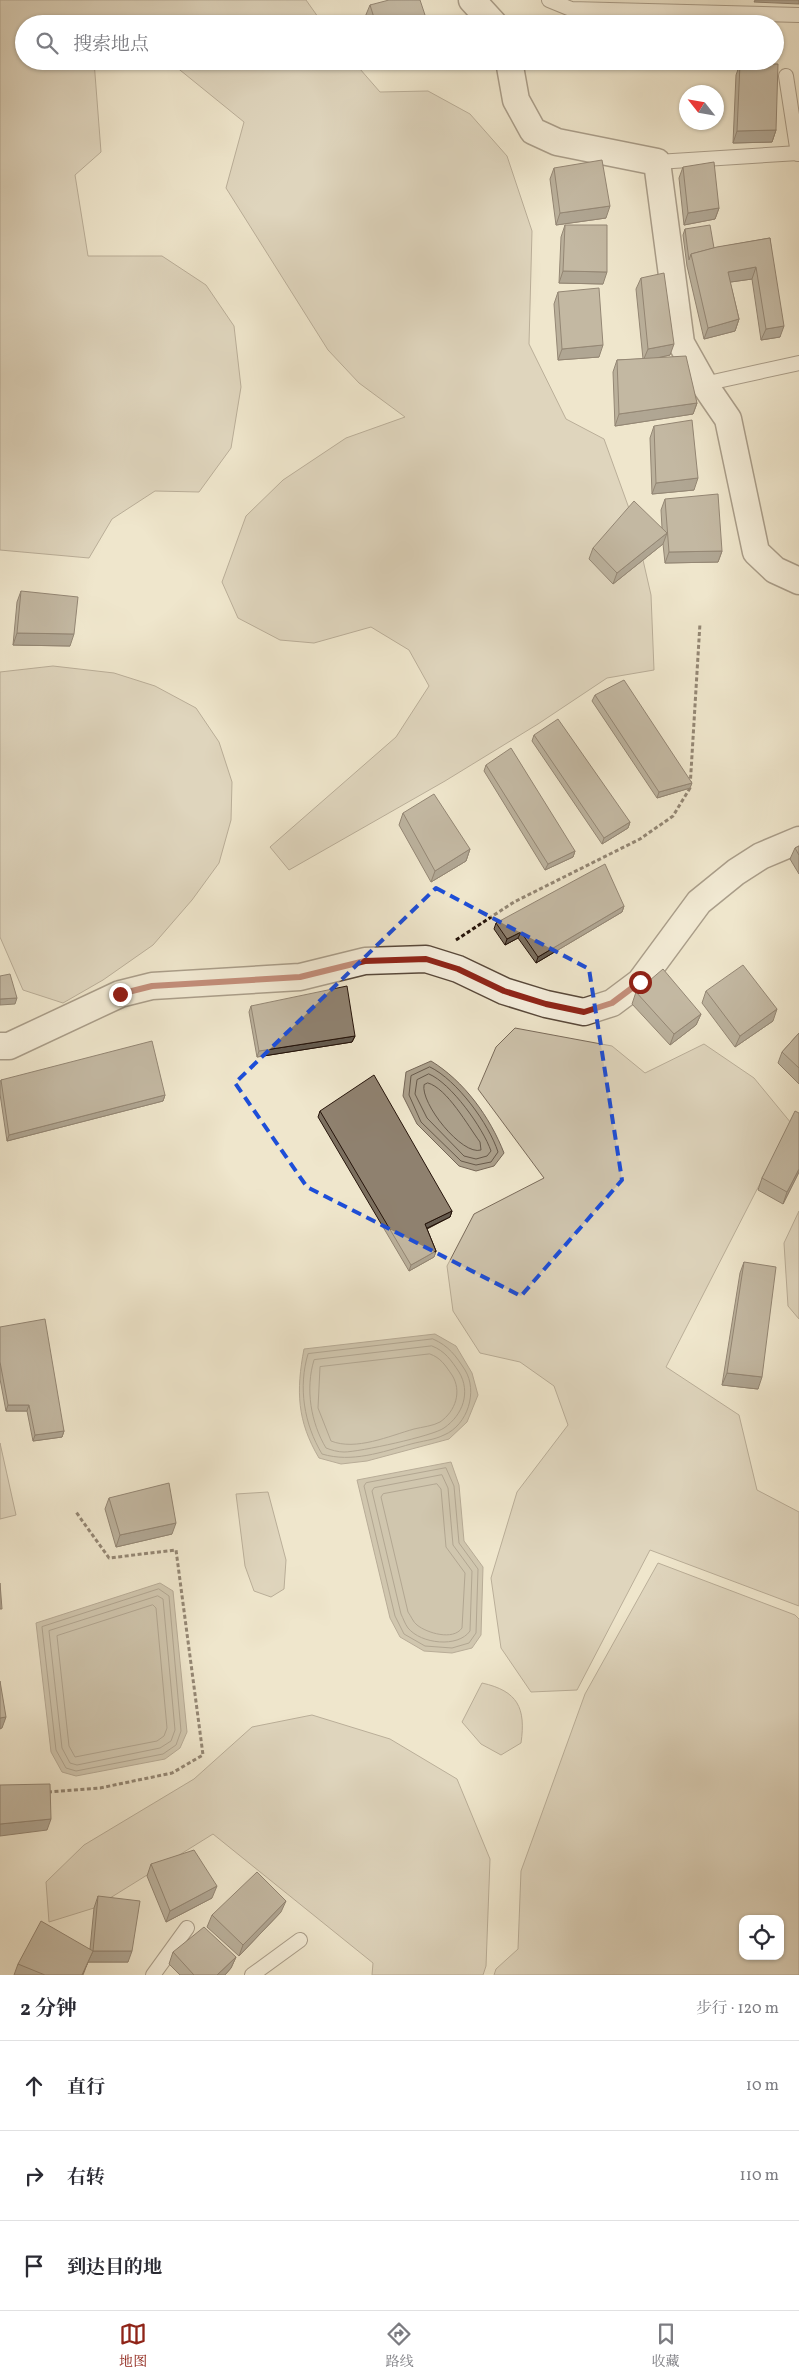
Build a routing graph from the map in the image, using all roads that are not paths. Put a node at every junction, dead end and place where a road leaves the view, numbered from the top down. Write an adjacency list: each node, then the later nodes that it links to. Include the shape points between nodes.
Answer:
1 (472, 0): 4 (street)
2 (549, 0): 3 (lane, via 571,9)
3 (687, 6): 5 (lane)
4 (486, 15)
5 (799, 15)
6 (511, 70): 9 (street, via 516,100 533,131 557,142)
7 (786, 76): 8 (lane)
8 (798, 154): 9 (lane)
9 (657, 162): 11 (street, via 681,343)
10 (799, 363): 11 (lane)
11 (704, 384): 12 (street, via 728,419 756,552 775,570)
12 (799, 581)
13 (799, 840): 14 (street, via 761,856 698,902 640,982 612,1003 584,1012 504,991 458,969 426,959 365,961 300,977 152,986 120,994 9,1046)
14 (0, 1046)
15 (187, 1928): 17 (lane)
16 (300, 1940): 18 (lane)
17 (153, 1975)
18 (252, 1975)

